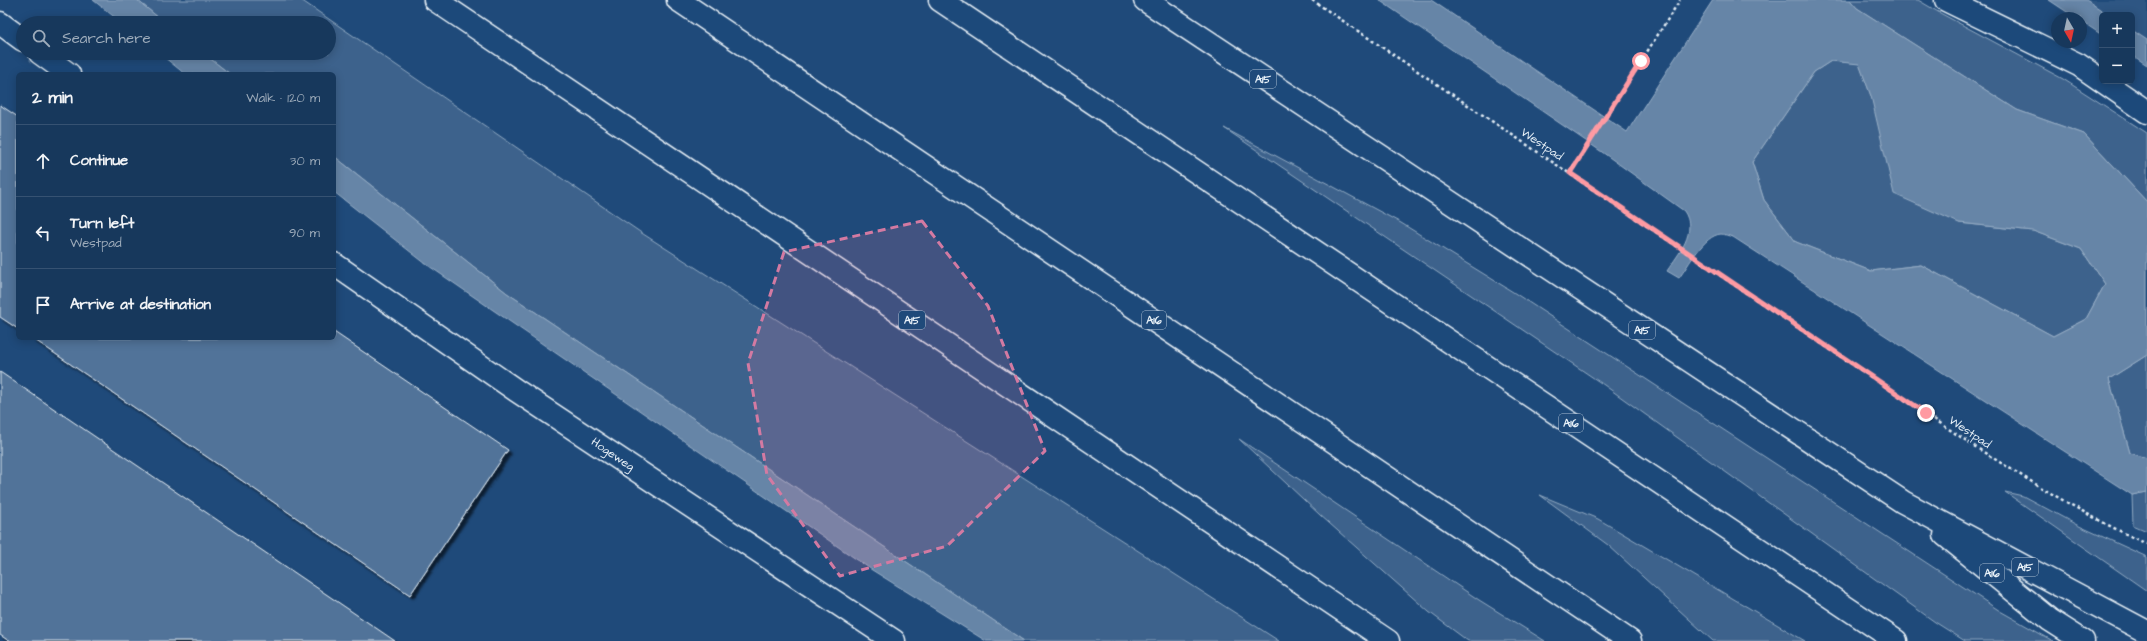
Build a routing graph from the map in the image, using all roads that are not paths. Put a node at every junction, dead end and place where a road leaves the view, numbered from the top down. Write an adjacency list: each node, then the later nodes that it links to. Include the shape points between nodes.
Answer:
1 (435, 0): 15 (main road, A15)
2 (678, 0): 16 (main road, A16)
3 (940, 0): 17 (main road, A16)
4 (1145, 0): 12 (main road, A15)
5 (1946, 0): 10 (main road, via 2079,65)
6 (0, 23): 7 (main road)
7 (16, 35)
8 (50, 60): 9 (main road)
9 (66, 72)
10 (2147, 112)
11 (336, 265): 14 (main road, Hogeweg, via 517,391)
12 (1903, 502): 13 (main road, A15); 18 (main road, A16, via 2050,620)
13 (2147, 632)
14 (894, 641)
15 (1388, 641)
16 (1630, 641)
17 (1896, 641)
18 (2083, 641)

